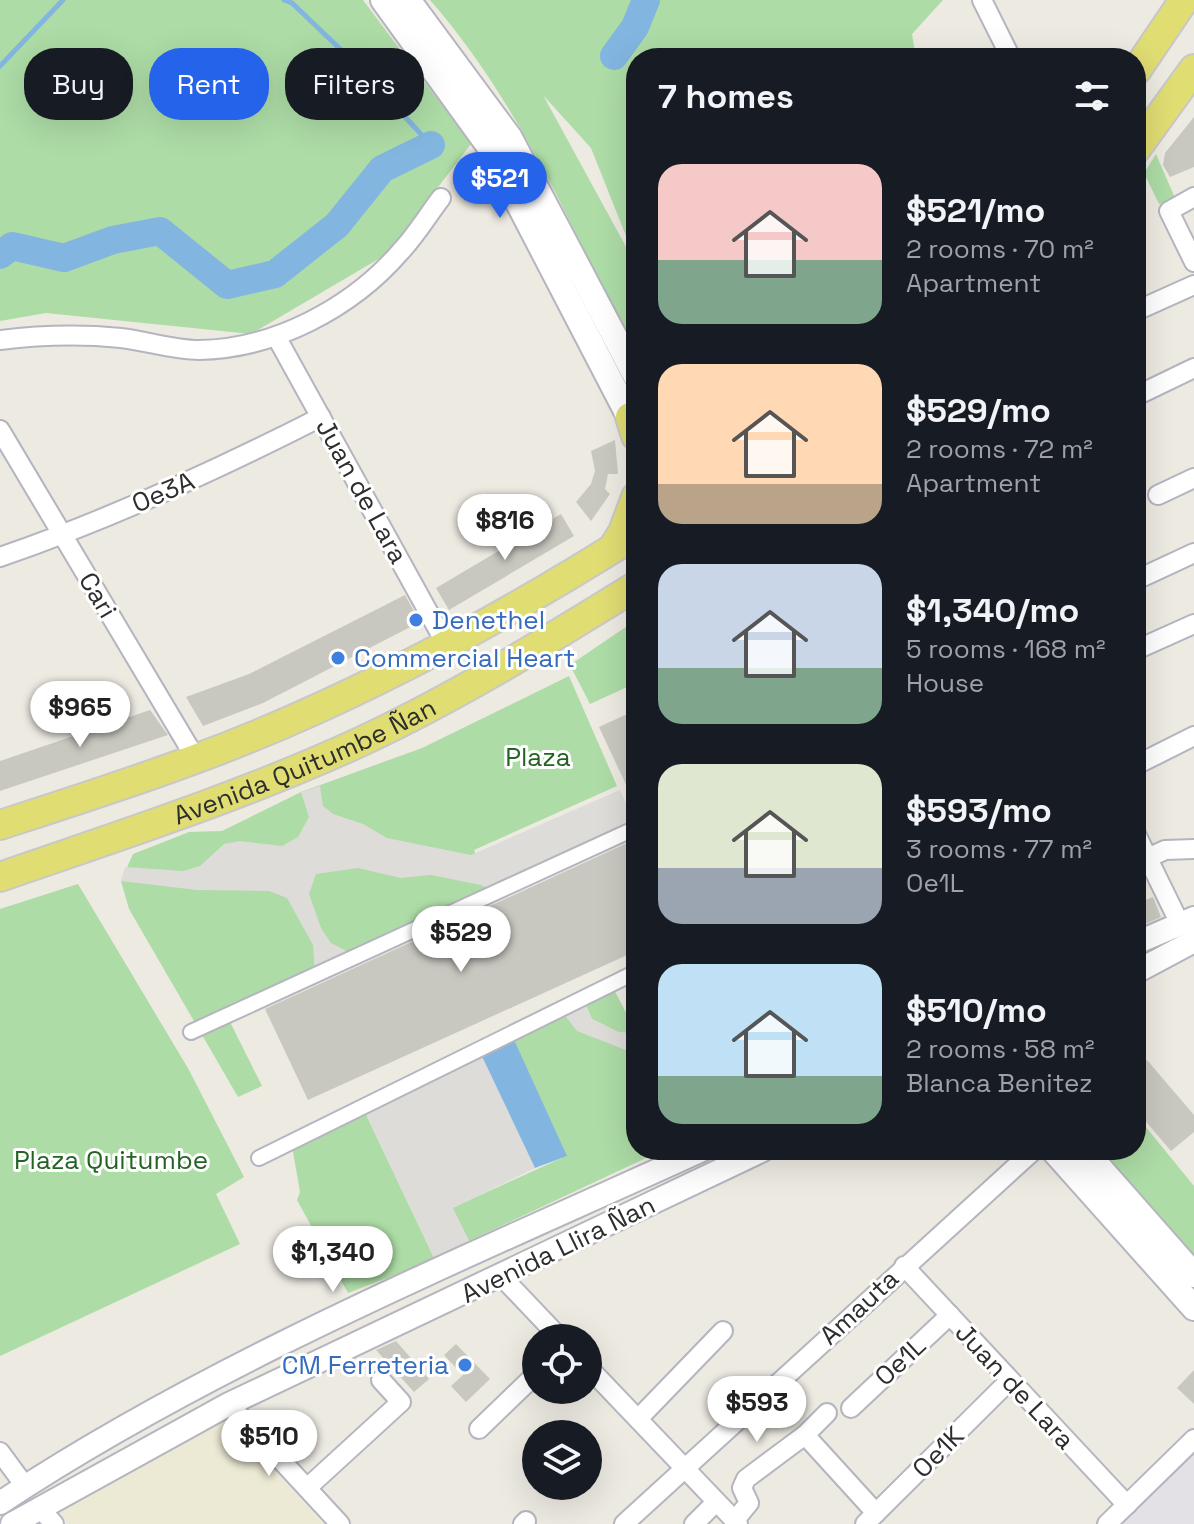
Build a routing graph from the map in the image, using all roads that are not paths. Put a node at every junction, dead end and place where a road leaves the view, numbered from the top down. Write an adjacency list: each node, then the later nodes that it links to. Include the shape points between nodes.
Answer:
1 (383, 0): 19 (main road, via 488,145)
2 (408, 0): 16 (main road, via 510,138)
3 (982, 0): 5 (street)
4 (1184, 0): 6 (main road)
5 (1006, 48)
6 (1146, 56)
7 (1194, 69): 8 (main road)
8 (1146, 135)
9 (1194, 197): 11 (street, via 1169,211)
10 (441, 198): 14 (street, via 401,252 379,272 348,297)
11 (1194, 262)
12 (1194, 285): 13 (street)
13 (1146, 307)
14 (277, 338): 15 (street, via 197,350 45,334); 20 (street, Juan de Lara, via 303,371)
15 (0, 340)
16 (626, 358)
17 (1194, 368): 18 (street)
18 (1146, 391)
19 (626, 412)
20 (321, 417): 24 (street, Oe3A); 31 (street, Juan de Lara, via 370,491 421,584)
21 (0, 430): 24 (street, Cari)
22 (1194, 478): 23 (street)
23 (1158, 495)
24 (63, 535): 27 (street, Oe3A); 34 (street, Cari)
25 (624, 541): 31 (main road, Avenida Quitumbe Ñan)
26 (1194, 553): 28 (street)
27 (0, 557)
28 (1146, 575)
29 (626, 594): 41 (main road, Avenida Quitumbe Ñan, via 361,741 212,804)
30 (1194, 624): 32 (street)
31 (446, 644): 34 (main road, Avenida Quitumbe Ñan, via 339,699)
32 (1146, 646)
33 (1194, 736): 35 (street)
34 (196, 759): 36 (main road, Avenida Quitumbe Ñan)
35 (1146, 760)
36 (0, 825)
37 (626, 833): 46 (street)
38 (1194, 849): 40 (street, via 1165,850)
39 (1146, 854): 40 (street)
40 (1148, 858): 42 (street)
41 (0, 877)
42 (1189, 928): 43 (street); 44 (street)
43 (1146, 940)
44 (1146, 964)
45 (626, 977): 47 (street)
46 (191, 1032)
47 (259, 1158)
48 (680, 1160): 73 (street, Avenida Llira Ñan, via 347,1313 199,1387)
49 (742, 1160): 55 (street, Avenida Llira Ñan)
50 (1023, 1160): 53 (street, Amauta)
51 (1062, 1160): 56 (main road)
52 (1093, 1160): 54 (main road)
53 (904, 1266): 57 (street, Juan de Lara); 72 (street, Amauta)
54 (1194, 1275)
55 (502, 1277): 58 (street); 64 (street, Avenida Llira Ñan)
56 (1194, 1308)
57 (950, 1315): 61 (street, Juan de Lara); 65 (street, Oe1L)
58 (547, 1324)
59 (723, 1331): 67 (street)
60 (381, 1380): 74 (street, via 401,1402)
61 (1010, 1380): 77 (street, Juan de Lara); 79 (street, Oe1K)
62 (602, 1382): 67 (street)
63 (522, 1388): 68 (street)
64 (229, 1404): 74 (street); 78 (street, Avenida Llira Ñan)
65 (851, 1408)
66 (827, 1413): 69 (street)
67 (638, 1419): 72 (street)
68 (479, 1429)
69 (805, 1435): 79 (street); 80 (street, via 746,1479 742,1488 749,1503)
70 (1194, 1439): 77 (street)
71 (0, 1452): 73 (street)
72 (684, 1468): 75 (street); 84 (street, Amauta)
73 (25, 1486): 76 (street, Avenida Llira Ñan)
74 (307, 1488): 83 (street)
75 (716, 1502): 80 (street); 85 (street)
76 (0, 1503)
77 (1127, 1505): 86 (street)
78 (39, 1507): 81 (street, Avenida Llira Ñan); 82 (street)
79 (871, 1519)
80 (736, 1522)
81 (12, 1524)
82 (54, 1524)
83 (340, 1524)
84 (624, 1524)
85 (694, 1524)
86 (1107, 1524)

